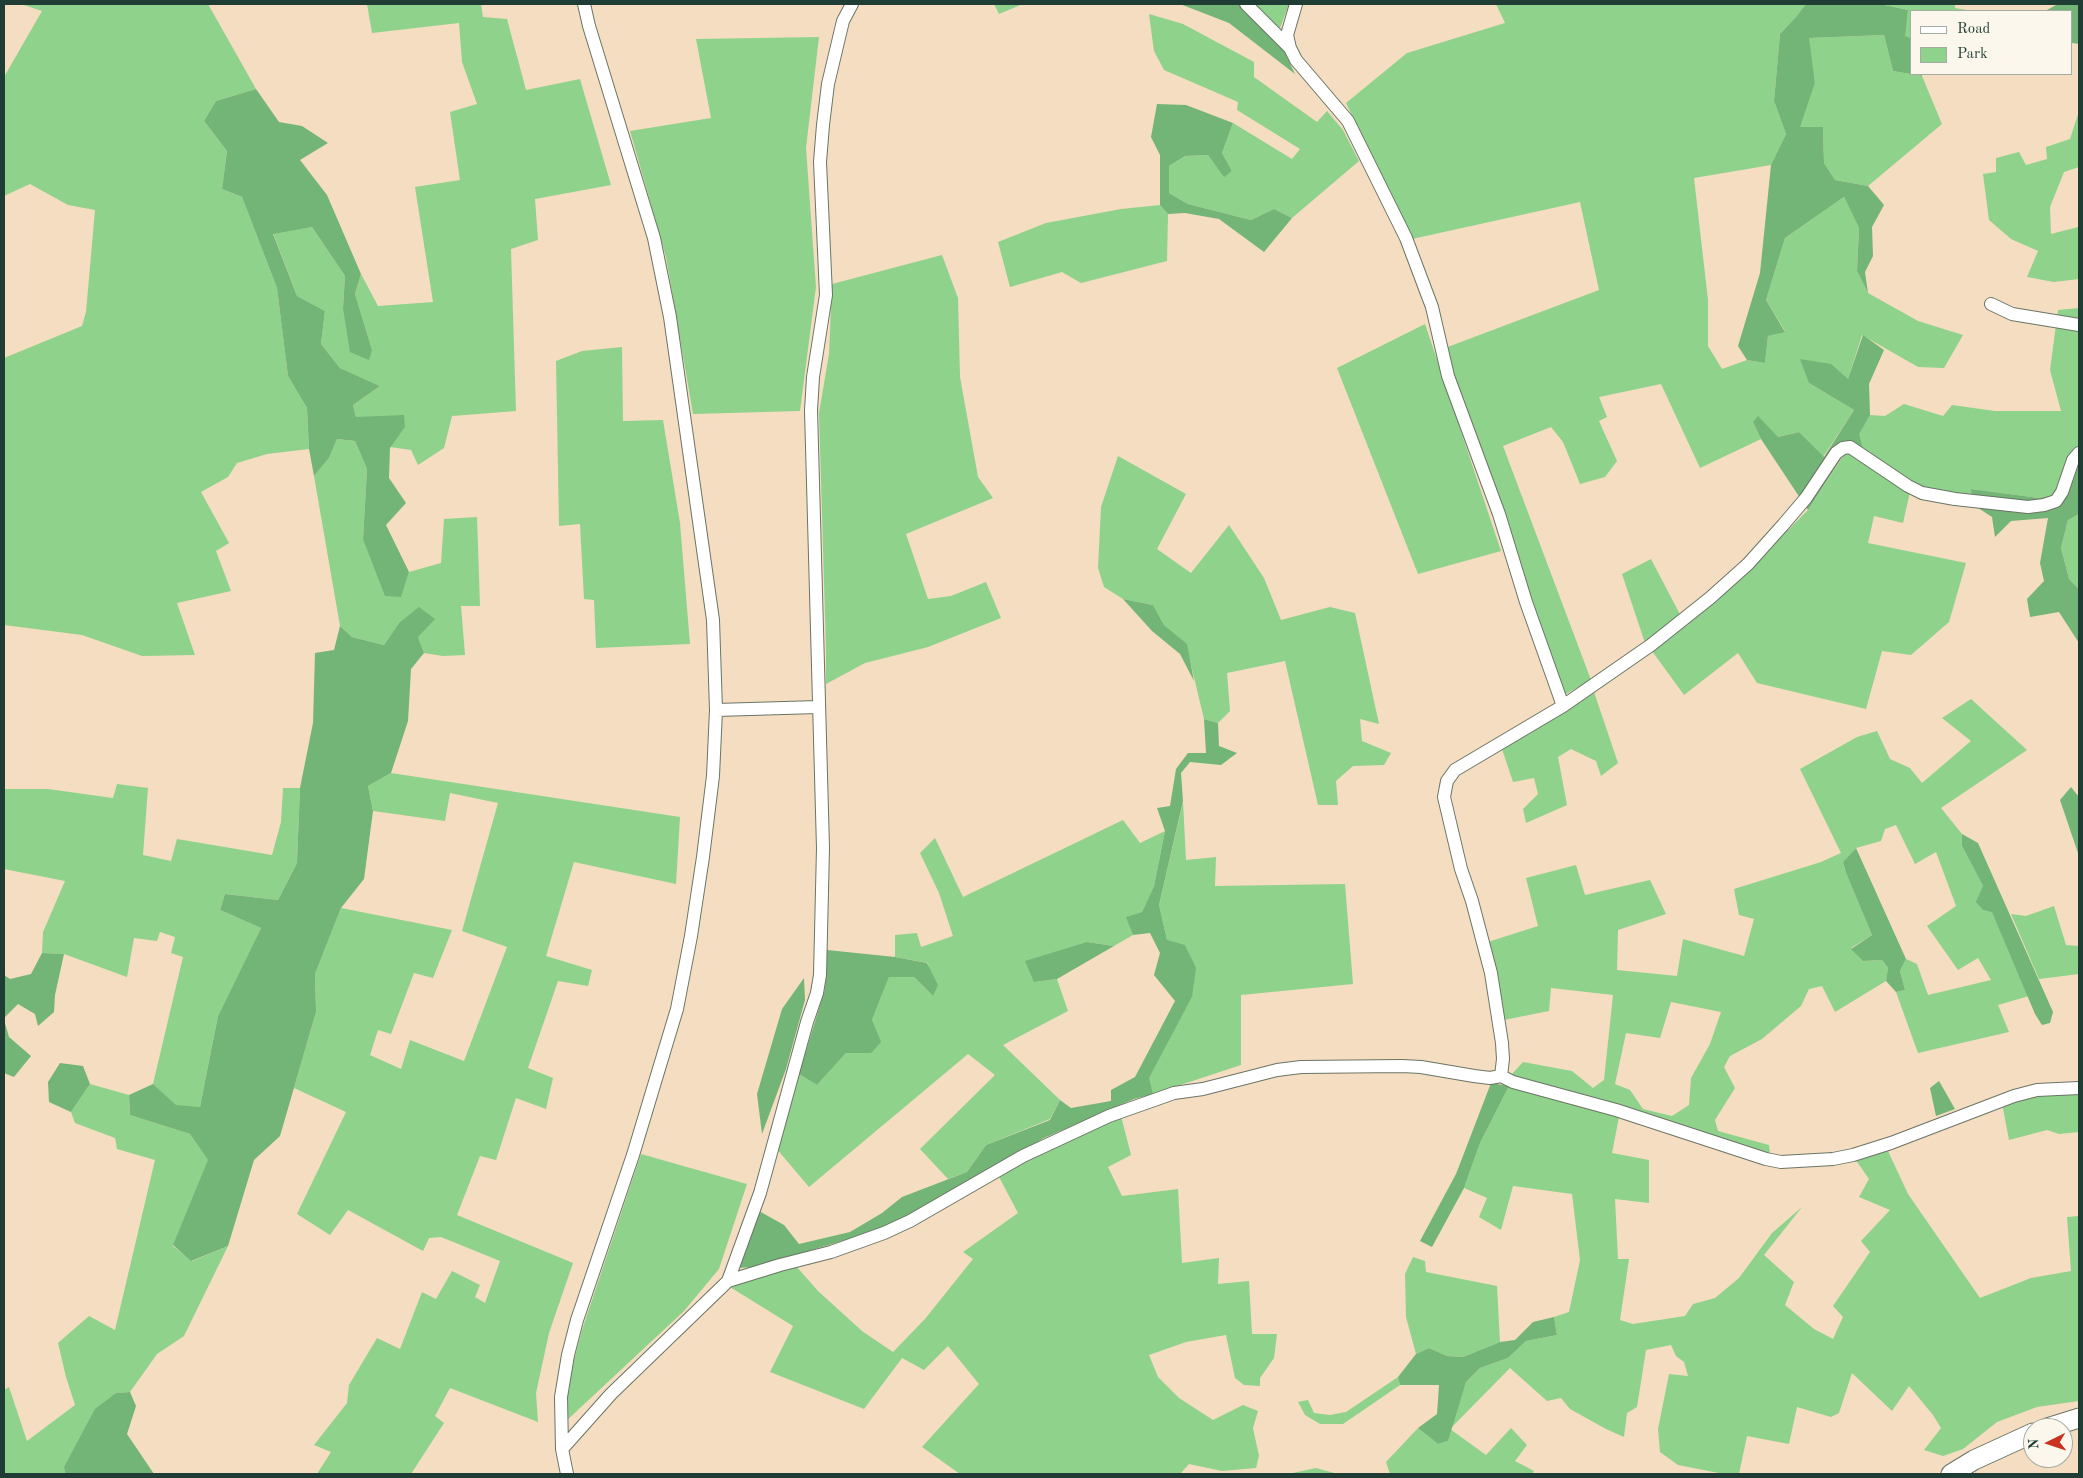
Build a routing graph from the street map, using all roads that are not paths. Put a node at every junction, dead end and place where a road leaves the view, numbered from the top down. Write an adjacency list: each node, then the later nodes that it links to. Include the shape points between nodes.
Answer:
1 (584, 4): 11 (street, via 654,238 670,317 713,620)
2 (852, 4): 9 (street, via 843,21 828,84 820,162 826,295 811,410)
3 (1246, 4): 5 (street)
4 (1296, 4): 5 (street, via 1287,35)
5 (1290, 48): 10 (street, via 1296,60 1348,121 1406,238 1432,307 1448,376)
6 (1991, 304): 7 (street, via 2012,314)
7 (2079, 325)
8 (2079, 453): 10 (street, via 2056,501 2028,506 1922,493 1850,447 1843,448 1836,453 1806,498 1748,564 1658,639)
9 (818, 706): 11 (street); 14 (street, via 823,848 820,975 760,1193)
10 (1563, 706): 12 (street, via 1455,770 1447,781 1444,797 1460,870 1472,901 1491,974 1502,1043)
11 (716, 710): 16 (street, via 713,776 703,857 679,1000 568,1355 562,1397)
12 (1501, 1076): 13 (street, via 1781,1162 1853,1155 1891,1144 2014,1096 2037,1090); 14 (street, via 1482,1077 1402,1066 1301,1068 1277,1070 1174,1094 1083,1127 1023,1156 884,1233 831,1252)
13 (2079, 1088)
14 (728, 1281): 16 (street, via 611,1394)
15 (2023, 1438): 18 (main road)
16 (562, 1449): 17 (street)
17 (567, 1474)
18 (1951, 1474)

